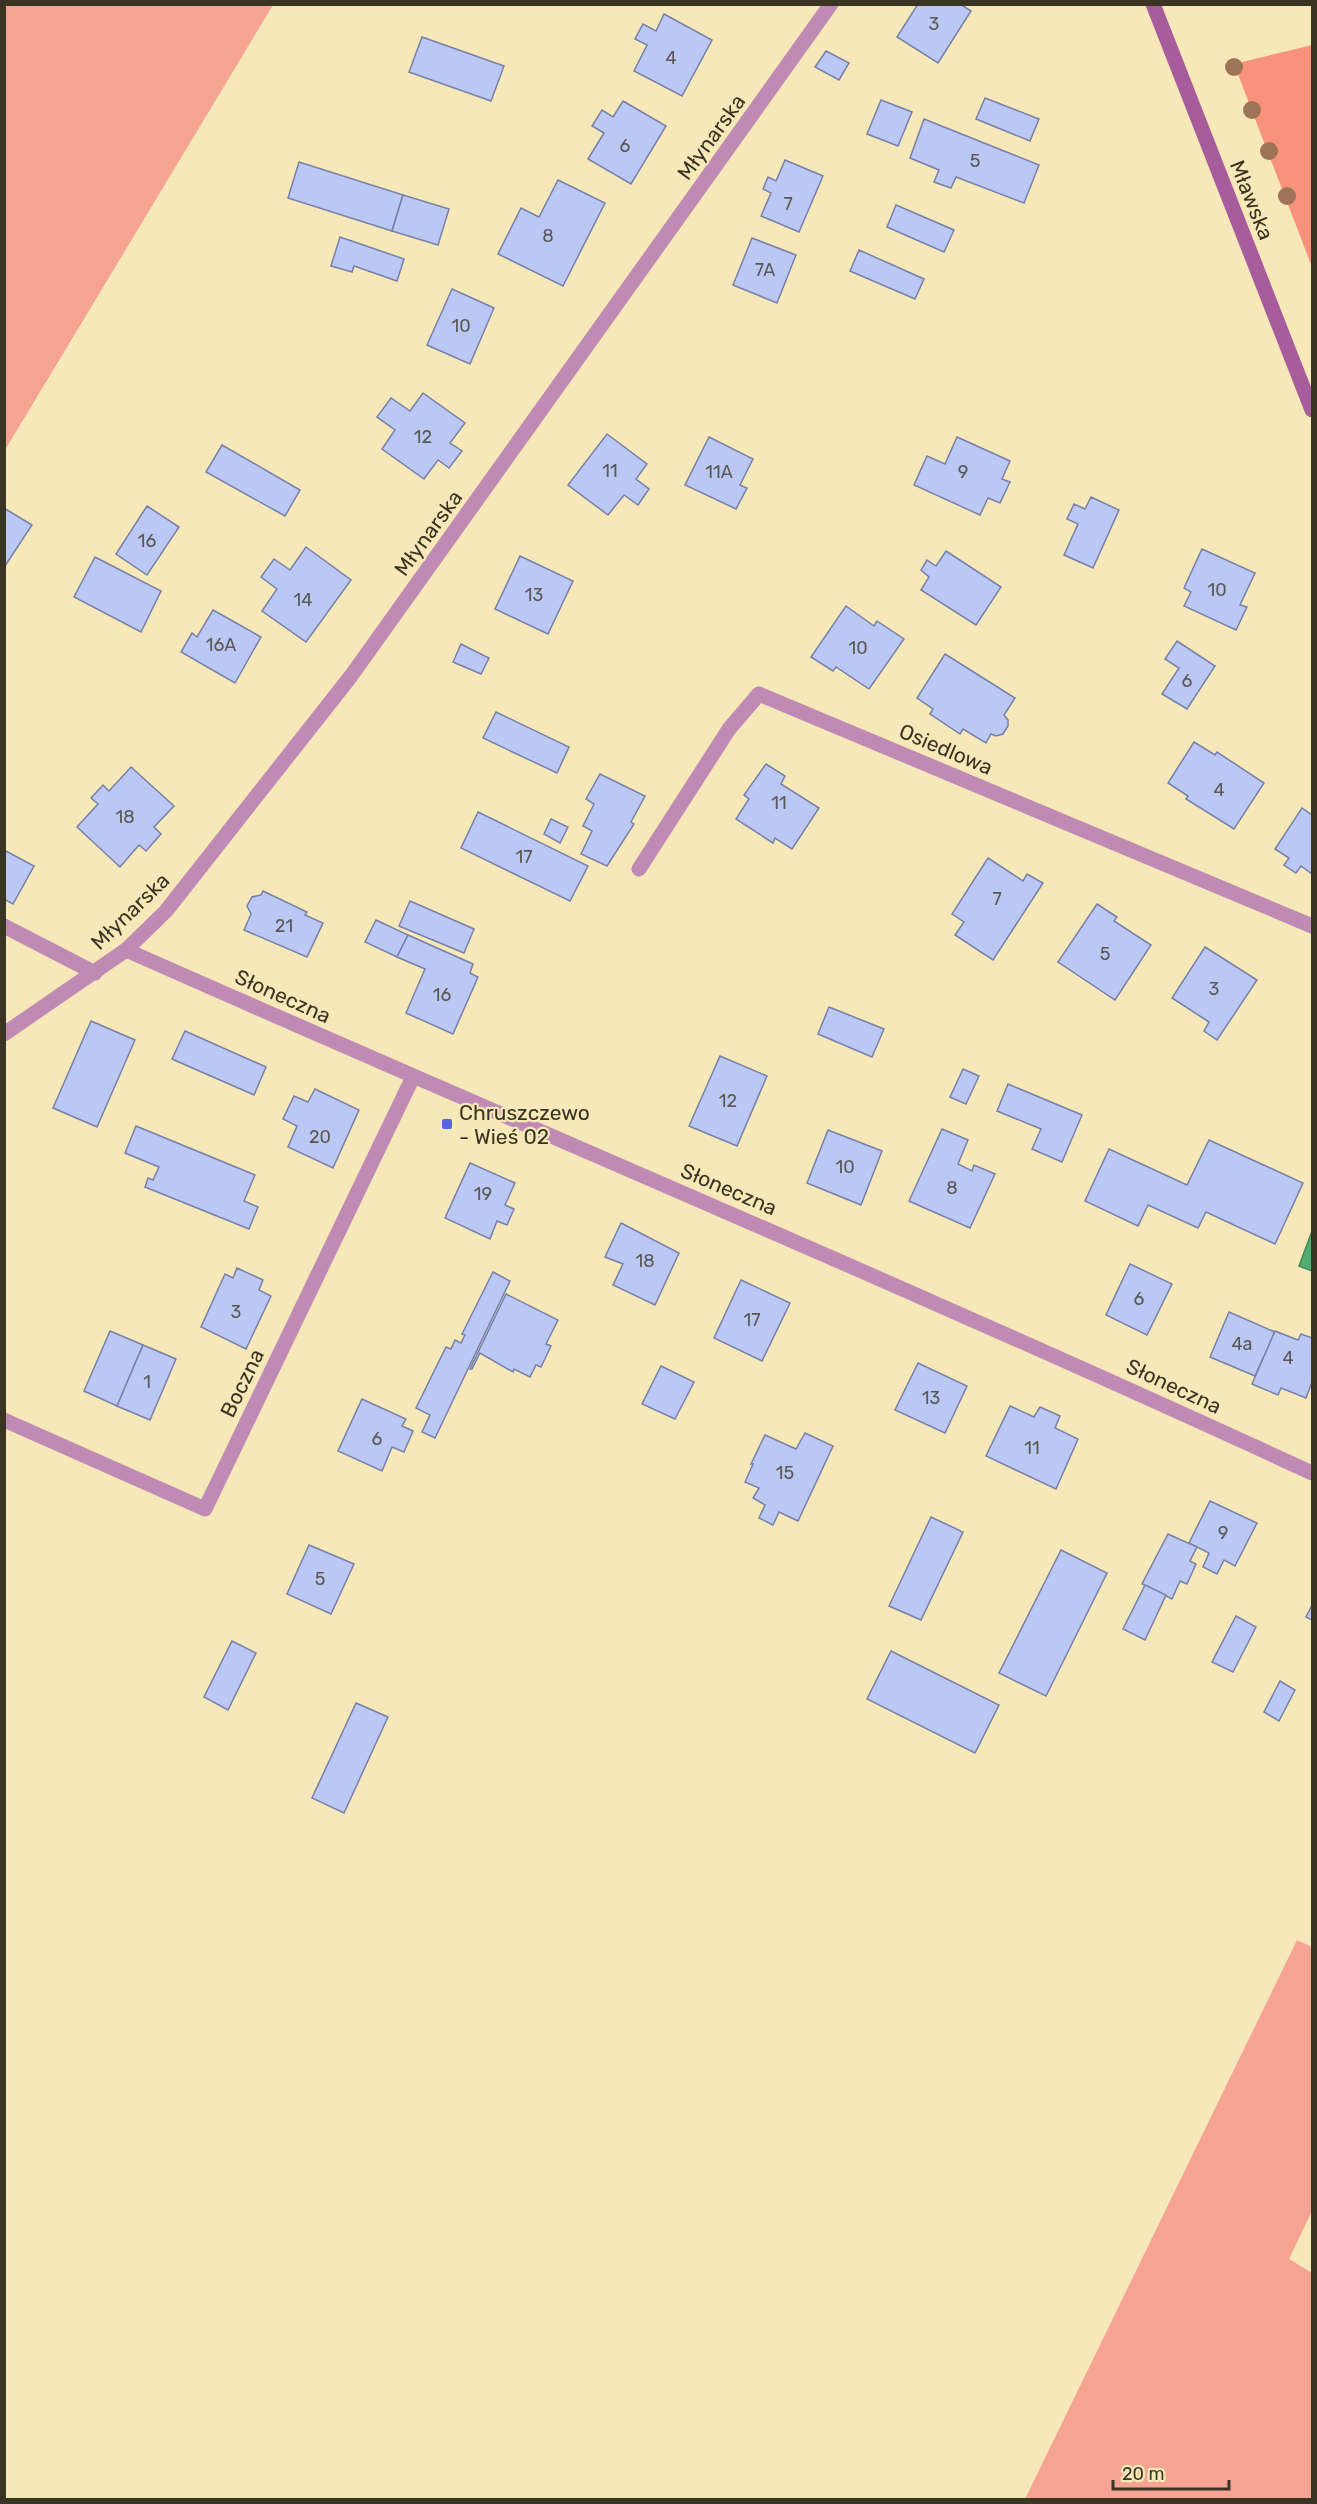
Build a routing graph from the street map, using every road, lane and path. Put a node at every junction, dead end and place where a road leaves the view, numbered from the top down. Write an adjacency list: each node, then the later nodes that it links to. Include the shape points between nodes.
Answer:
1 (831, 4): 7 (street, Młynarska, via 351,676 166,911)
2 (1153, 4): 3 (main road, Mławska)
3 (1312, 410)
4 (639, 869): 6 (street, Osiedlowa, via 729,729 759,694)
5 (4, 926): 8 (street)
6 (1312, 926)
7 (126, 950): 8 (street, Młynarska); 10 (street, Słoneczna)
8 (95, 973): 9 (street, Młynarska)
9 (4, 1034)
10 (413, 1077): 11 (street, Boczna, via 205,1509); 12 (street, Słoneczna, via 1124,1386)
11 (4, 1420)
12 (1312, 1473)

